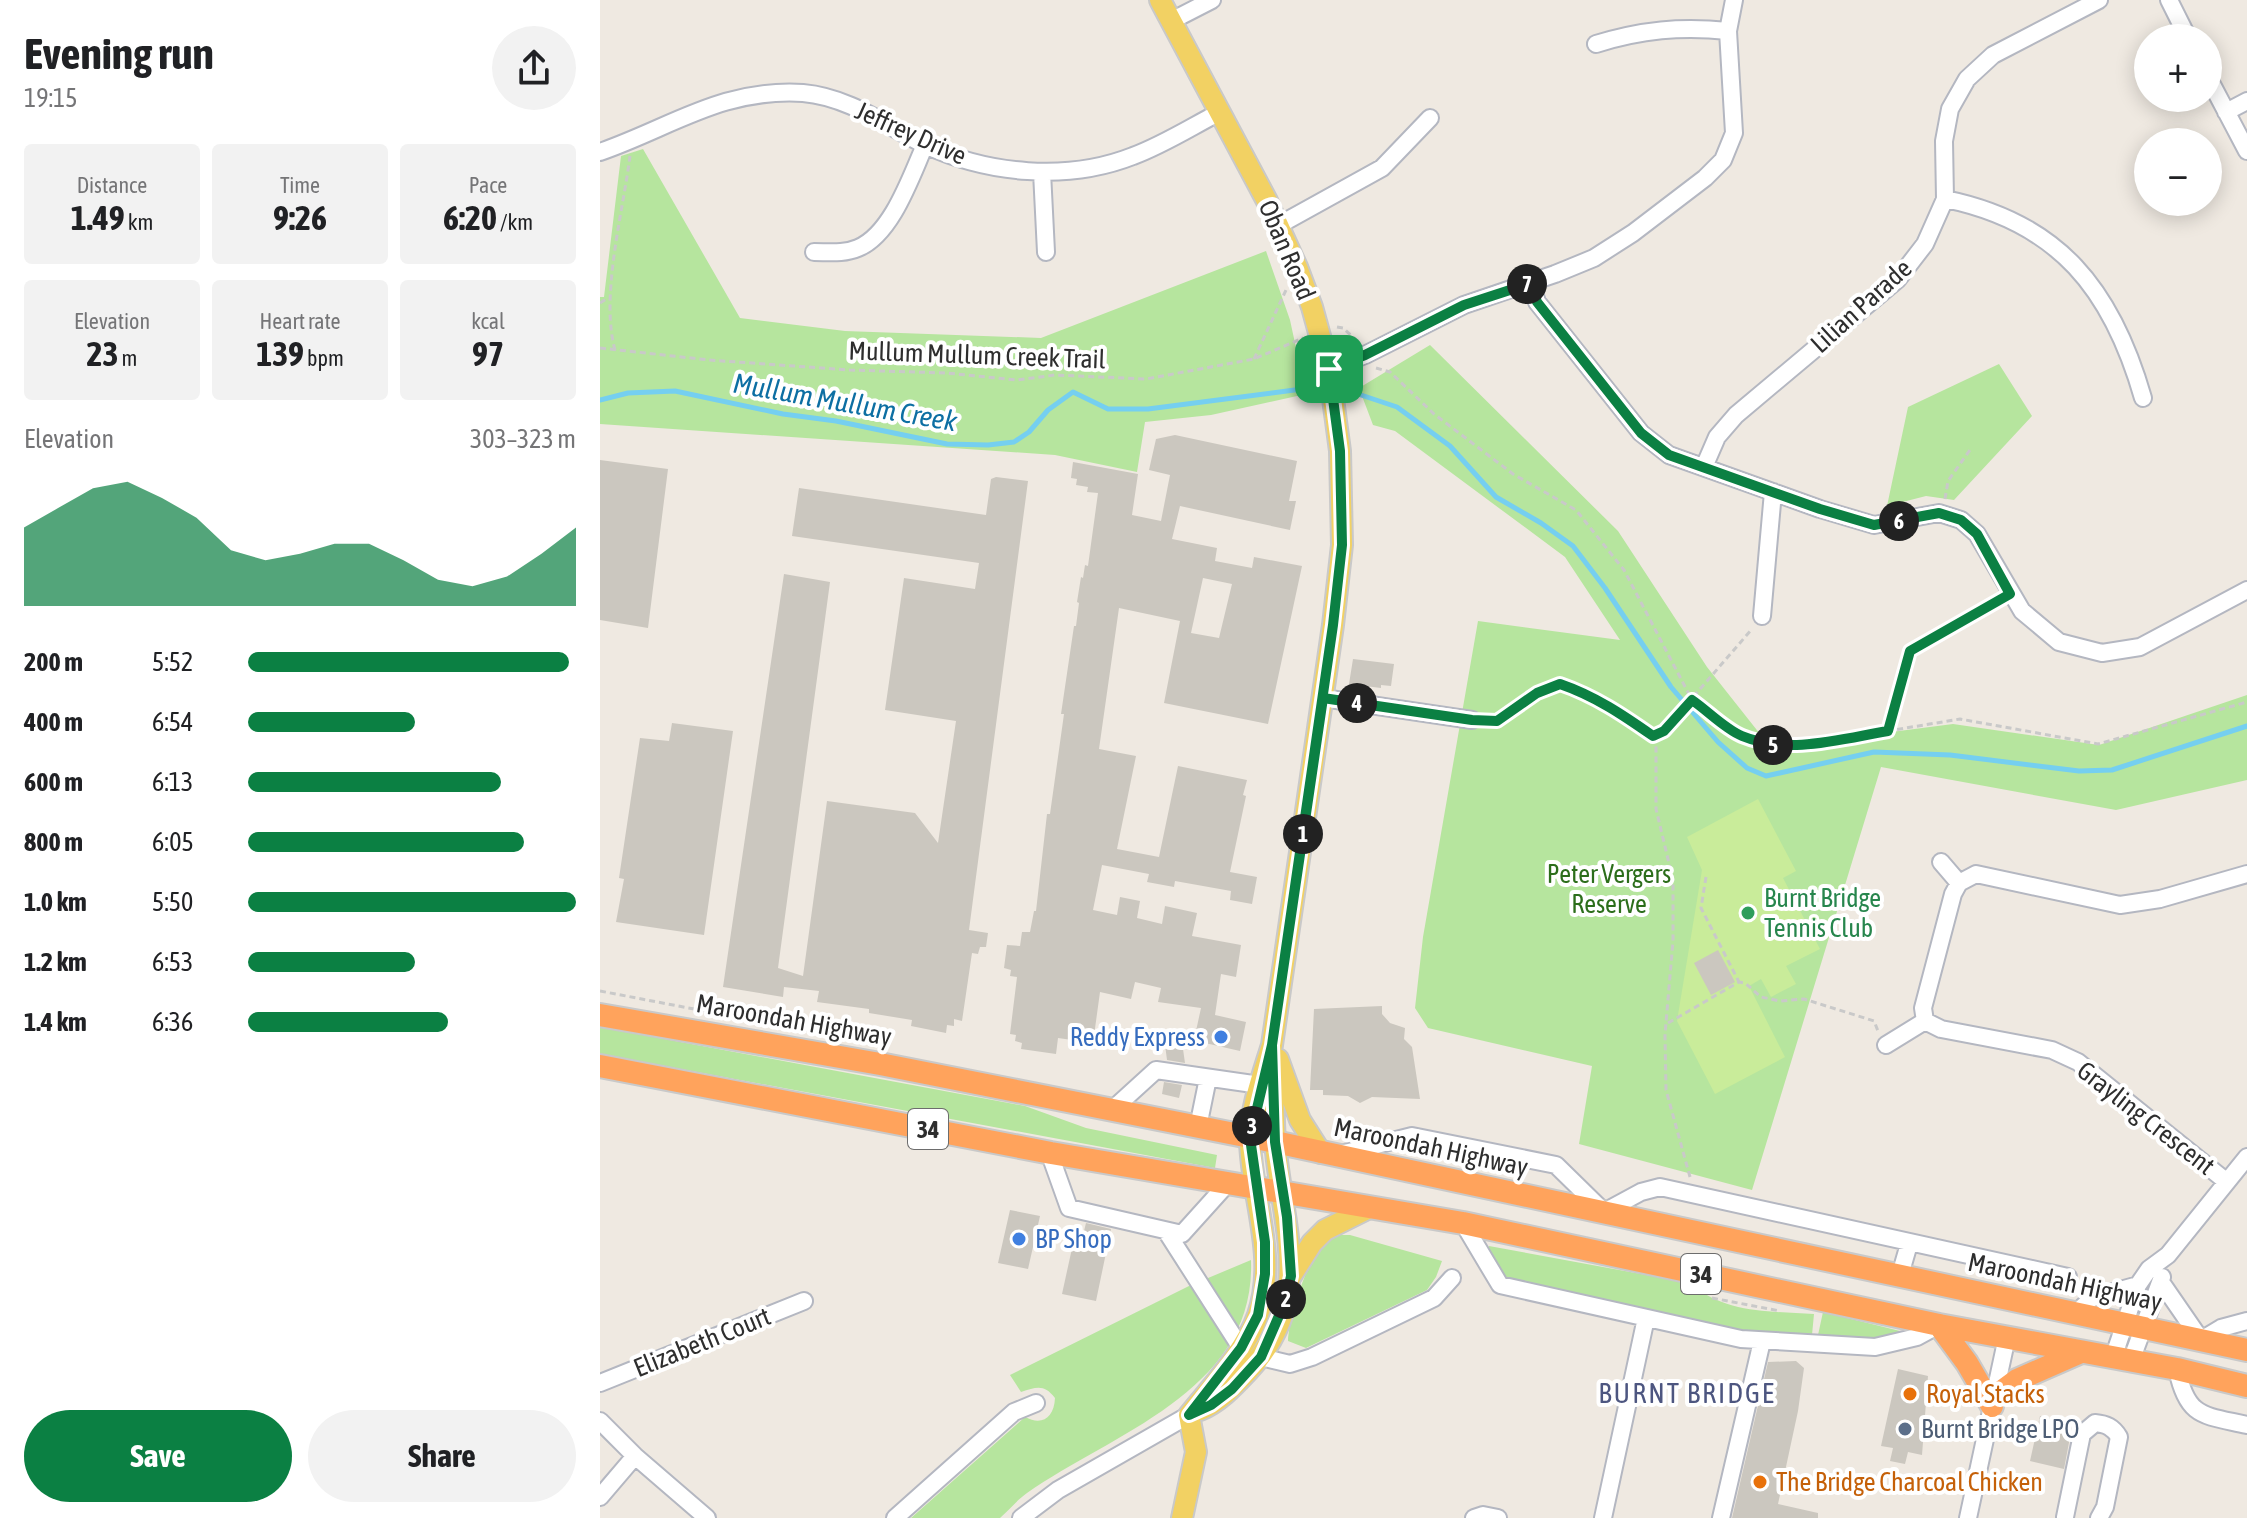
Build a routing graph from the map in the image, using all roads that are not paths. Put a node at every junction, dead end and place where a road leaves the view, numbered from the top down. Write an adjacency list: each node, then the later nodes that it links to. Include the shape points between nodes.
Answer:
1 (1160, 0): 6 (main road, Oban Road)
2 (1212, 0): 6 (street)
3 (1734, 0): 8 (street)
4 (2099, 0): 19 (street, Lilian Parade, via 1993,55 1967,79 1950,109 1944,141)
5 (2169, 0): 7 (street)
6 (1171, 21): 12 (main road, Oban Road)
7 (2181, 24)
8 (1728, 31): 9 (street, via 1655,29); 23 (street, via 1734,133 1723,160 1594,258)
9 (1596, 44)
10 (2247, 101): 13 (street)
11 (2222, 104): 13 (street)
12 (1220, 112): 18 (street, Jeffrey Drive, via 1122,160); 20 (main road, Oban Road)
13 (2226, 112): 16 (street)
14 (1430, 118): 20 (street, via 1382,168)
15 (925, 145): 17 (street, Jeffrey Drive, via 856,107 805,93 778,93 700,108); 18 (street, Jeffrey Drive, via 978,163); 21 (street, via 893,212 868,243 842,252)
16 (2247, 151)
17 (600, 152)
18 (1042, 172): 22 (street)
19 (1945, 199): 25 (street, via 2010,220 2072,262 2118,328); 26 (street, Lilian Parade, via 1925,244 1898,279 1736,415 1717,437)
20 (1279, 225): 24 (main road, Oban Road, via 1316,319)
21 (814, 252)
22 (1046, 252)
23 (1531, 283): 24 (street, via 1464,305); 26 (street, via 1537,302 1641,433 1669,455)
24 (1329, 369): 30 (main road, Oban Road, via 1340,451 1342,545)
25 (2143, 398)
26 (1704, 467): 27 (street)
27 (1773, 492): 28 (street, via 1874,525 1939,513 1961,520 1977,534 2022,611 2059,642 2102,653 2140,647); 29 (street)
28 (2247, 590)
29 (1762, 616)
30 (1323, 698): 31 (street); 37 (main road, Oban Road)
31 (1472, 720)
32 (1941, 862): 34 (street)
33 (2247, 874): 34 (street, via 2120,905 1976,874)
34 (1959, 883): 36 (street, via 1923,1008)
35 (600, 1015): 42 (highway, Maroondah Highway / 34)
36 (1925, 1021): 38 (street); 49 (street, Grayling Crescent, via 1941,1029 2052,1050 2078,1062)
37 (1272, 1045): 41 (main road, Oban Road); 45 (main road, Oban Road); 47 (main road, via 1300,1120)
38 (1886, 1045)
39 (600, 1066): 46 (highway, 34)
40 (1208, 1078): 41 (street); 42 (street, via 1156,1070); 43 (street)
41 (1260, 1085): 44 (main road, Oban Road)
42 (1112, 1110): 43 (highway, Maroondah Highway / 34)
43 (1198, 1127): 44 (highway, Maroondah Highway / 34)
44 (1250, 1138): 45 (highway, Maroondah Highway / 34); 51 (main road, Oban Road)
45 (1275, 1142): 47 (highway, Maroondah Highway / 34); 52 (main road, Oban Road)
46 (1049, 1152): 50 (highway, 34); 56 (street, via 1069,1208)
47 (1328, 1154): 54 (highway, Maroondah Highway / 34); 54 (street, via 1412,1136 1556,1165)
48 (2247, 1157): 49 (street)
49 (2227, 1182): 58 (street)
50 (1228, 1183): 51 (highway, 34); 56 (street, via 1182,1234)
51 (1256, 1189): 52 (highway, 34); 75 (main road, Oban Road, via 1265,1274 1258,1315)
52 (1282, 1191): 53 (highway, 34); 60 (main road, Oban Road)
53 (1371, 1207): 55 (highway, 34); 60 (main road, via 1325,1230)
54 (1604, 1212): 57 (street, via 1660,1187); 59 (highway, Maroondah Highway / 34)
55 (1463, 1223): 68 (street, via 1500,1285); 70 (highway, 34)
56 (1166, 1231): 75 (street)
57 (1909, 1244): 59 (street); 61 (street)
58 (2168, 1255): 63 (street); 64 (street)
59 (1900, 1275): 65 (highway, Maroondah Highway / 34)
60 (1291, 1276): 78 (main road)
61 (2068, 1277)
62 (1452, 1278): 78 (street, via 1434,1298 1312,1357 1290,1364)
63 (2161, 1282): 71 (street); 73 (street)
64 (2138, 1285): 67 (street, via 2092,1298); 71 (street)
65 (2013, 1300): 67 (highway, Maroondah Highway / 34); 72 (highway)
66 (804, 1301): 81 (street, Elizabeth Court)
67 (2075, 1314): 71 (highway, Maroondah Highway / 34)
68 (1646, 1318): 74 (street); 97 (street)
69 (2247, 1321): 73 (street)
70 (1939, 1325): 72 (highway, 34); 74 (street, via 1917,1337 1875,1347); 83 (highway)
71 (2133, 1326): 73 (highway, Maroondah Highway / 34); 79 (street)
72 (2007, 1337): 77 (highway, 34); 83 (street)
73 (2201, 1340): 76 (highway, Maroondah Highway / 34)
74 (1762, 1341): 98 (street)
75 (1241, 1348): 78 (main road); 85 (main road, Oban Road)
76 (2247, 1350)
77 (2081, 1352): 79 (highway, 34); 83 (highway, via 2017,1380)
78 (1261, 1357): 85 (main road, via 1221,1397)
79 (2122, 1360): 80 (highway, 34)
80 (2177, 1369): 82 (highway, 34); 87 (street, via 2192,1408)
81 (600, 1383)
82 (2247, 1386)
83 (1993, 1402): 99 (street)
84 (1036, 1403): 92 (street, via 1014,1412)
85 (1189, 1415): 93 (street, via 1058,1490); 94 (main road, via 1196,1452)
86 (600, 1421): 88 (street)
87 (2247, 1425)
88 (635, 1456): 89 (street); 91 (street)
89 (600, 1497)
90 (2065, 1517): 100 (street, via 2082,1434 2095,1423 2105,1424 2119,1437)
91 (707, 1518)
92 (895, 1518)
93 (1021, 1518)
94 (1182, 1518)
95 (1474, 1518): 96 (street)
96 (1498, 1518)
97 (1603, 1518)
98 (1721, 1518)
99 (1968, 1518)
100 (2099, 1518)

